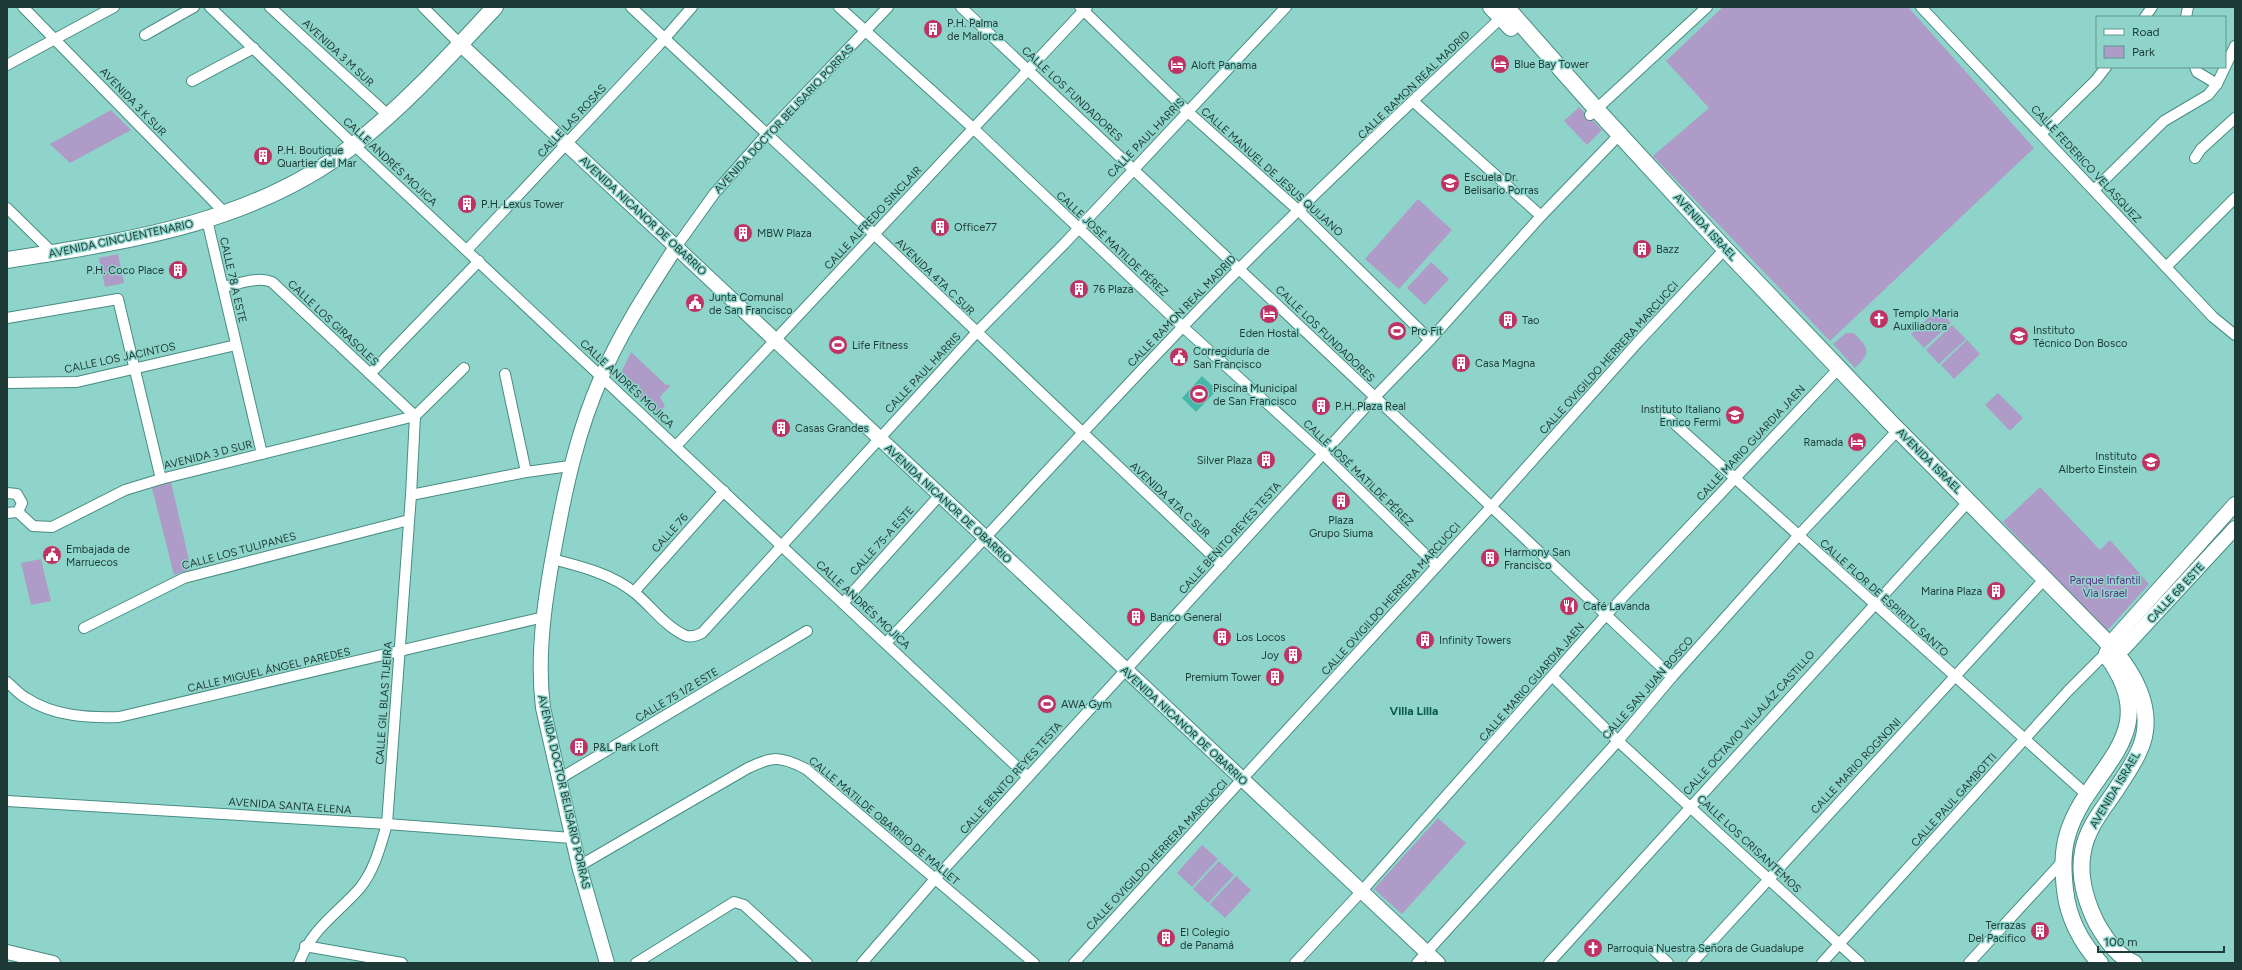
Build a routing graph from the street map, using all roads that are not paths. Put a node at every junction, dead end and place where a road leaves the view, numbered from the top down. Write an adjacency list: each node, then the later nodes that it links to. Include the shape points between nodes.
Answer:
1 (23, 7): 22 (street, AVENIDA 3 K SUR)
2 (114, 7): 22 (street)
3 (194, 7): 21 (street)
4 (210, 7): 26 (street, CALLE ANDRÉS MOJICA)
5 (270, 7): 38 (street, AVENIDA 3 M SUR)
6 (423, 7): 24 (street)
7 (494, 7): 24 (main road, AVENIDA CINCUENTENARIO)
8 (631, 7): 23 (street, AVENIDA 4TA C SUR)
9 (692, 7): 23 (street, CALLE LAS ROSAS)
10 (839, 7): 20 (street, CALLE JOSÉ MATILDE PÉREZ)
11 (888, 7): 20 (street, AVENIDA DOCTOR BELISARIO PORRAS)
12 (962, 7): 32 (street, CALLE LOS FUNDADORES)
13 (1286, 7): 36 (street, CALLE PAUL HARRIS)
14 (1707, 7): 37 (street)
15 (1921, 7): 41 (street, CALLE FEDERICO VELASQUEZ)
16 (2152, 7): 19 (street)
17 (1084, 8): 32 (street, CALLE ALFREDO SINCLAIR); 36 (street, CALLE MANUEL DE JESUS QUIJANO)
18 (1502, 10): 35 (street, CALLE RAMON REAL MADRID); 37 (main road, AVENIDA ISRAEL)
19 (2146, 16)
20 (865, 31): 40 (street, CALLE JOSÉ MATILDE PÉREZ); 42 (street, AVENIDA DOCTOR BELISARIO PORRAS)
21 (145, 35)
22 (54, 38): 27 (street); 52 (street, AVENIDA 3 K SUR)
23 (664, 38): 42 (street, AVENIDA 4TA C SUR); 44 (street, CALLE LAS ROSAS)
24 (460, 44): 38 (main road, AVENIDA CINCUENTENARIO); 44 (main road, AVENIDA NICANOR DE OBARRIO)
25 (2235, 46): 28 (street)
26 (254, 48): 33 (street); 45 (street, CALLE ANDRÉS MOJICA)
27 (7, 65)
28 (2226, 65)
29 (2105, 68): 41 (street)
30 (2195, 68): 34 (street, via 2197,72)
31 (2225, 68): 34 (street)
32 (1029, 69): 40 (street, CALLE ALFREDO SINCLAIR); 47 (street, CALLE LOS FUNDADORES)
33 (192, 81)
34 (2217, 84): 48 (street, via 2208,95 2164,121)
35 (1414, 102): 51 (street, CALLE RAMON REAL MADRID); 53 (street)
36 (1188, 112): 47 (street, CALLE PAUL HARRIS); 51 (street, CALLE MANUEL DE JESUS QUIJANO)
37 (1593, 112): 43 (main road, AVENIDA ISRAEL)
38 (389, 116): 45 (main road, AVENIDA CINCUENTENARIO)
39 (2235, 118): 46 (street, via 2201,149)
40 (973, 128): 55 (street, CALLE JOSÉ MATILDE PÉREZ); 56 (street, CALLE ALFREDO SINCLAIR)
41 (2042, 133): 48 (street, CALLE FEDERICO VELASQUEZ)
42 (766, 135): 56 (street, AVENIDA 4TA C SUR); 57 (street, AVENIDA DOCTOR BELISARIO PORRAS, via 714,194)
43 (1617, 137): 53 (street, CALLE BENITO REYES TESTA); 59 (main road, AVENIDA ISRAEL)
44 (566, 144): 57 (main road, AVENIDA NICANOR DE OBARRIO); 58 (street, CALLE LAS ROSAS)
45 (354, 145): 52 (main road, AVENIDA CINCUENTENARIO, via 303,179); 58 (street, CALLE ANDRÉS MOJICA)
46 (2195, 158)
47 (1133, 168): 55 (street, CALLE PAUL HARRIS); 64 (street, CALLE LOS FUNDADORES)
48 (2094, 190): 63 (street, CALLE FEDERICO VELASQUEZ)
49 (2235, 198): 63 (street)
50 (7, 208): 60 (street)
51 (1299, 211): 64 (street, CALLE RAMON REAL MADRID); 71 (street, CALLE MANUEL DE JESUS QUIJANO)
52 (226, 214): 54 (main road, AVENIDA CINCUENTENARIO)
53 (1540, 216): 71 (street, CALLE BENITO REYES TESTA)
54 (207, 220): 60 (main road, AVENIDA CINCUENTENARIO, via 174,230); 65 (street, CALLE 78 A ESTE)
55 (1078, 229): 67 (street, CALLE JOSÉ MATILDE PÉREZ); 68 (street, CALLE PAUL HARRIS)
56 (874, 234): 68 (street, AVENIDA 4TA C SUR); 70 (street, CALLE ALFREDO SINCLAIR)
57 (676, 247): 70 (main road, AVENIDA NICANOR DE OBARRIO); 78 (main road, AVENIDA DOCTOR BELISARIO PORRAS, via 636,310)
58 (467, 250): 62 (street, CALLE ANDRÉS MOJICA)
59 (1722, 252): 75 (main road, AVENIDA ISRAEL); 99 (street, CALLE OVIGILDO HERRERA MARCUCCI)
60 (53, 253): 61 (main road, AVENIDA CINCUENTENARIO)
61 (7, 260)
62 (479, 262): 76 (street); 78 (street, CALLE ANDRÉS MOJICA)
63 (2166, 267): 69 (street, CALLE FEDERICO VELASQUEZ, via 2213,317)
64 (1239, 269): 67 (street, CALLE RAMON REAL MADRID); 80 (street, CALLE LOS FUNDADORES)
65 (223, 287): 72 (street, CALLE 78 A ESTE); 76 (street, CALLE LOS GIRASOLES, via 259,280 272,282)
66 (7, 318): 74 (street, via 118,299)
67 (1183, 327): 83 (street, CALLE RAMON REAL MADRID); 88 (street, CALLE JOSÉ MATILDE PÉREZ)
68 (976, 333): 83 (street, AVENIDA 4TA C SUR); 85 (street, CALLE PAUL HARRIS)
69 (2235, 335)
70 (775, 340): 85 (main road, AVENIDA NICANOR DE OBARRIO); 86 (street, CALLE ALFREDO SINCLAIR)
71 (1430, 340): 80 (street, CALLE BENITO REYES TESTA)
72 (236, 345): 74 (street, CALLE LOS JACINTOS); 87 (street, CALLE 78 A ESTE)
73 (464, 368): 81 (street)
74 (133, 369): 79 (street, CALLE LOS JACINTOS, via 77,382); 92 (street)
75 (1835, 371): 84 (main road, AVENIDA ISRAEL); 91 (street, CALLE MARIO GUARDIA JAEN)
76 (370, 374): 81 (street, CALLE LOS GIRASOLES)
77 (505, 374): 90 (street)
78 (601, 377): 86 (street, CALLE ANDRÉS MOJICA); 89 (main road, AVENIDA DOCTOR BELISARIO PORRAS)
79 (7, 383)
80 (1374, 398): 88 (street, CALLE BENITO REYES TESTA); 99 (street, CALLE LOS FUNDADORES)
81 (415, 416): 87 (street, AVENIDA 3 D SUR); 95 (street, CALLE GIL BLAS TIJEIRA)
82 (1666, 416): 91 (street, CALLE FLOR DE ESPIRITU SANTO)
83 (1082, 432): 105 (street, CALLE RAMON REAL MADRID); 108 (street, AVENIDA 4TA C SUR)
84 (1895, 433): 97 (main road, AVENIDA ISRAEL); 104 (street, CALLE SAN JUAN BOSCO)
85 (879, 438): 96 (main road, AVENIDA NICANOR DE OBARRIO); 106 (street, CALLE PAUL HARRIS)
86 (676, 446): 93 (street, CALLE ANDRÉS MOJICA)
87 (262, 454): 92 (street, AVENIDA 3 D SUR)
88 (1323, 454): 108 (street, CALLE BENITO REYES TESTA); 109 (street, CALLE JOSÉ MATILDE PÉREZ)
89 (570, 466): 90 (street); 107 (main road, AVENIDA DOCTOR BELISARIO PORRAS)
90 (526, 472): 95 (street)
91 (1735, 478): 104 (street, CALLE FLOR DE ESPIRITU SANTO); 114 (street, CALLE MARIO GUARDIA JAEN)
92 (161, 479): 100 (street, AVENIDA 3 D SUR, via 125,490 52,527 33,526)
93 (724, 491): 106 (street, CALLE ANDRÉS MOJICA); 111 (street, CALLE 76)
94 (7, 493): 100 (street, via 19,496 21,506)
95 (411, 495): 102 (street, CALLE GIL BLAS TIJEIRA)
96 (939, 496): 105 (main road, AVENIDA NICANOR DE OBARRIO); 112 (street, CALLE 75-A ESTE)
97 (1966, 504): 110 (main road, AVENIDA ISRAEL); 113 (street, CALLE OCTAVIO VILLALÁZ CASTILLO); 120 (main road, AVENIDA ISRAEL)
98 (2235, 504): 120 (main road, via 2114,639)
99 (1491, 506): 109 (street, CALLE OVIGILDO HERRERA MARCUCCI); 114 (street, CALLE LOS FUNDADORES)
100 (18, 512): 101 (street)
101 (7, 513)
102 (409, 520): 116 (street, CALLE LOS TULIPANES, via 184,578); 119 (street, CALLE GIL BLAS TIJEIRA)
103 (2235, 528): 120 (main road, CALLE 68 ESTE, via 2124,648)
104 (1798, 536): 113 (street, CALLE FLOR DE ESPIRITU SANTO); 123 (street, CALLE SAN JUAN BOSCO)
105 (985, 540): 118 (street, CALLE RAMON REAL MADRID); 121 (main road, AVENIDA NICANOR DE OBARRIO)
106 (781, 544): 111 (street, CALLE PAUL HARRIS, via 702,633 693,637 684,636); 112 (street, CALLE ANDRÉS MOJICA)
107 (552, 559): 111 (street, CALLE PAUL HARRIS, via 600,574); 115 (main road, AVENIDA DOCTOR BELISARIO PORRAS)
108 (1222, 565): 121 (street, CALLE BENITO REYES TESTA)
109 (1437, 566): 130 (street, CALLE OVIGILDO HERRERA MARCUCCI)
110 (2039, 585): 120 (main road, AVENIDA ISRAEL); 124 (street, CALLE MARIO ROGNONI)
111 (634, 592)
112 (843, 603): 118 (street, CALLE ANDRÉS MOJICA)
113 (1874, 604): 124 (street, CALLE FLOR DE ESPIRITU SANTO); 133 (street, CALLE OCTAVIO VILLALÁZ CASTILLO)
114 (1606, 616): 122 (street, CALLE MARIO GUARDIA JAEN); 123 (street, CALLE LOS FUNDADORES)
115 (544, 617): 119 (street, CALLE MIGUEL ÁNGEL PAREDES); 129 (main road, AVENIDA DOCTOR BELISARIO PORRAS, via 540,685)
116 (84, 628)
117 (808, 631): 129 (street, CALLE 75 1/2 ESTE)
118 (886, 643): 128 (street, CALLE ANDRÉS MOJICA)
119 (400, 651): 125 (street, CALLE MIGUEL ÁNGEL PAREDES, via 119,717 88,718 47,708 26,698); 134 (street, CALLE GIL BLAS TIJEIRA)
120 (2109, 651): 126 (street, CALLE PAUL GAMBOTTI, via 2068,691); 131 (main road, AVENIDA ISRAEL, via 2124,688 2128,718 2124,738 2115,757); 165 (main road, AVENIDA ISRAEL, via 2131,673 2141,695 2145,709 2144,730 2137,754 2088,835 2083,852 2083,879 2085,898 2106,941)
121 (1125, 670): 128 (street, CALLE BENITO REYES TESTA); 130 (main road, AVENIDA NICANOR DE OBARRIO)
122 (1553, 677): 127 (street, CALLE LOS CRISANTEMOS); 140 (street, CALLE MARIO GUARDIA JAEN)
123 (1672, 677): 127 (street, CALLE SAN JUAN BOSCO)
124 (1954, 677): 126 (street, CALLE FLOR DE ESPIRITU SANTO); 138 (street, CALLE MARIO ROGNONI)
125 (7, 682)
126 (2025, 740): 131 (street, CALLE FLOR DE ESPIRITU SANTO); 141 (street, CALLE PAUL GAMBOTTI)
127 (1618, 741): 133 (street, CALLE LOS CRISANTEMOS); 145 (street, CALLE SAN JUAN BOSCO)
128 (1028, 777): 139 (street, CALLE BENITO REYES TESTA)
129 (559, 779): 135 (main road, AVENIDA DOCTOR BELISARIO PORRAS)
130 (1243, 780): 140 (main road, AVENIDA NICANOR DE OBARRIO); 155 (street, CALLE OVIGILDO HERRERA MARCUCCI)
131 (2087, 795): 136 (main road, AVENIDA ISRAEL, via 2068,833)
132 (7, 801): 134 (street, AVENIDA SANTA ELENA)
133 (1690, 806): 138 (street, CALLE LOS CRISANTEMOS); 159 (street, CALLE OCTAVIO VILLALÁZ CASTILLO)
134 (387, 824): 135 (street, AVENIDA SANTA ELENA); 142 (street, CALLE GIL BLAS TIJEIRA, via 376,864 364,882)
135 (572, 838): 137 (main road, AVENIDA DOCTOR BELISARIO PORRAS)
136 (2063, 861): 146 (main road, AVENIDA ISRAEL, via 2067,905 2080,938); 164 (street)
137 (579, 866): 139 (street, CALLE MATILDE OBARRIO DE MALLET, via 748,768 767,759 786,759 806,769); 150 (main road, AVENIDA DOCTOR BELISARIO PORRAS)
138 (1769, 878): 141 (street, CALLE LOS CRISANTEMOS); 161 (street, CALLE MARIO ROGNONI)
139 (935, 879): 153 (street, CALLE BENITO REYES TESTA); 154 (street, CALLE MATILDE OBARRIO DE MALLET)
140 (1361, 892): 145 (main road, AVENIDA NICANOR DE OBARRIO); 156 (street, CALLE MARIO GUARDIA JAEN)
141 (1840, 943): 162 (street, CALLE PAUL GAMBOTTI); 163 (street, CALLE LOS CRISANTEMOS)
142 (305, 946): 148 (street, CALLE GIL BLAS TIJEIRA); 149 (street)
143 (1655, 951): 160 (street)
144 (7, 952): 147 (main road)
145 (1427, 952): 157 (street, CALLE SAN JUAN BOSCO); 158 (main road, AVENIDA NICANOR DE OBARRIO)
146 (2094, 961)
147 (53, 963)
148 (299, 963)
149 (402, 963)
150 (607, 963)
151 (636, 963): 152 (street, via 734,902 744,905)
152 (807, 963)
153 (862, 963)
154 (1034, 963)
155 (1074, 963)
156 (1296, 963)
157 (1417, 963)
158 (1438, 963)
159 (1548, 963)
160 (1668, 963)
161 (1692, 963)
162 (1822, 963)
163 (1860, 963)
164 (1969, 963)
165 (2134, 963)

